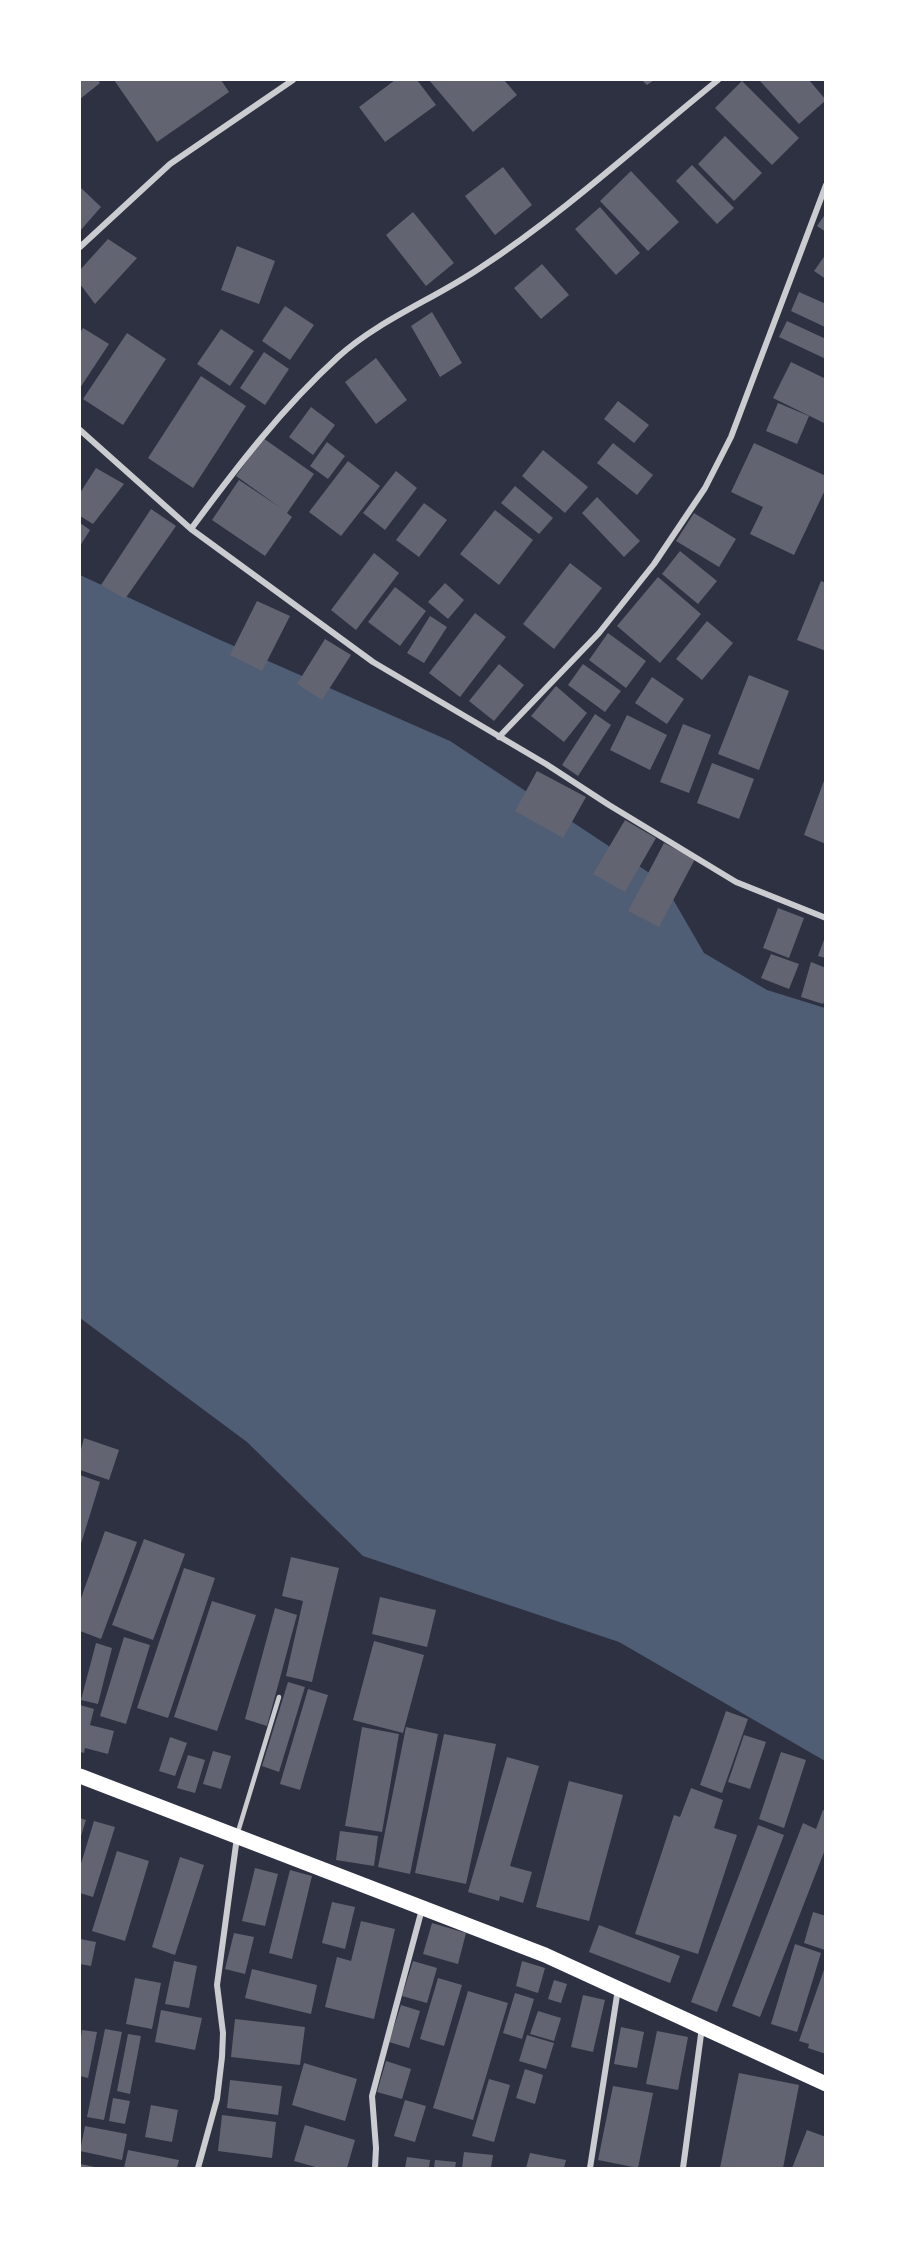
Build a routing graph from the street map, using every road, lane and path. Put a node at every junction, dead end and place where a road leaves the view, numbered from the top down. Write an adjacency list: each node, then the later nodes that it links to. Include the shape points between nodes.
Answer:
1 (294, 80): 4 (street, via 170,164)
2 (718, 80): 6 (street, via 481,268 383,324 340,355 241,461)
3 (825, 185): 7 (street, via 731,437 705,488 654,564 599,633)
4 (80, 248)
5 (80, 430): 6 (street)
6 (191, 529): 7 (street, via 373,662)
7 (500, 737): 8 (street, via 736,882)
8 (825, 918)
9 (279, 1697): 11 (lane)
10 (80, 1776): 11 (main road)
11 (237, 1836): 12 (main road); 16 (street, via 217,1985 222,2057 217,2099)
12 (422, 1908): 13 (main road); 17 (street, via 372,2096)
13 (618, 1988): 14 (main road); 18 (street)
14 (702, 2027): 15 (main road); 19 (street)
15 (825, 2084)
16 (198, 2169)
17 (375, 2169)
18 (590, 2169)
19 (683, 2169)

